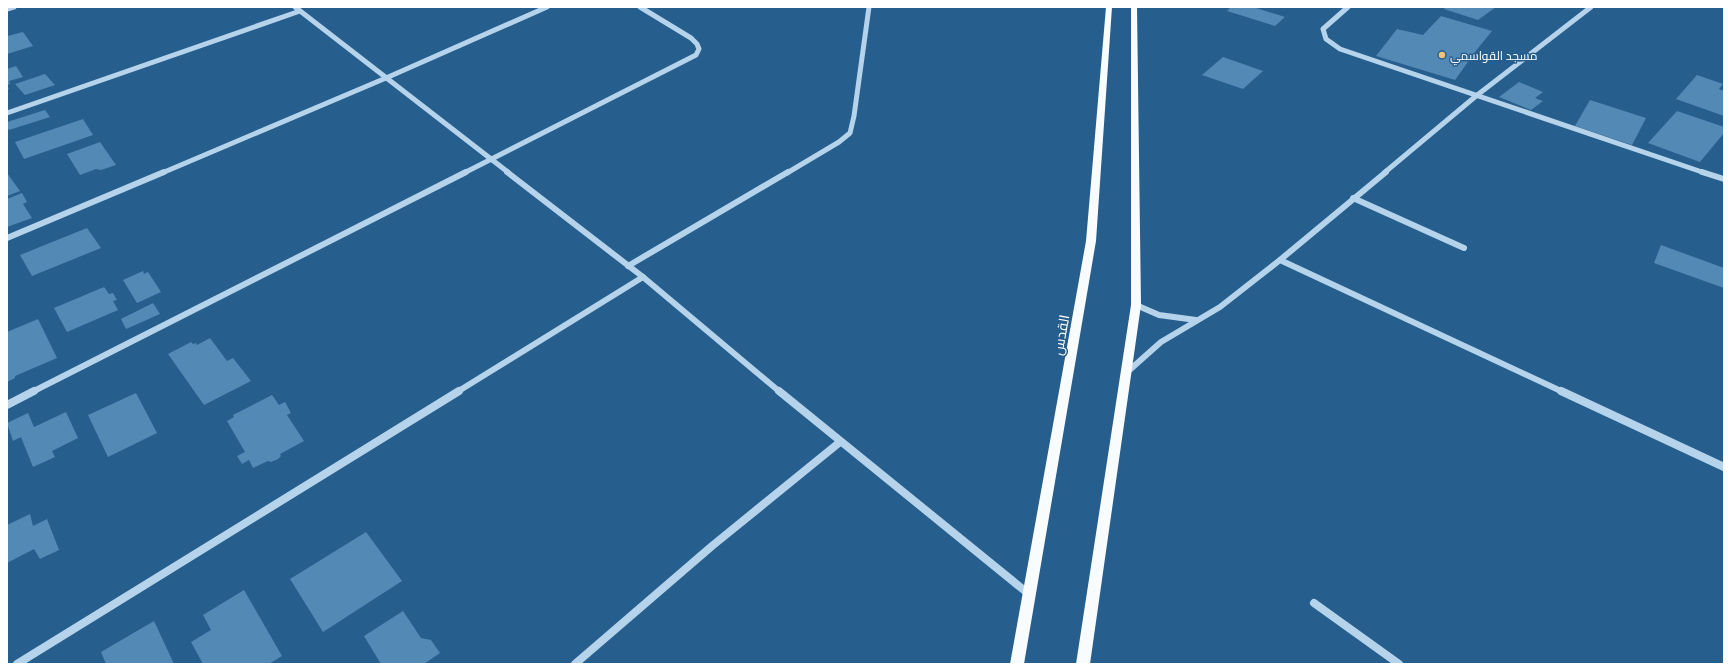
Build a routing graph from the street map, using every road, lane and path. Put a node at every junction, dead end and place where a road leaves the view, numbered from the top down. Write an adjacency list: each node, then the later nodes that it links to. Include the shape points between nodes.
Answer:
1 (14, 7): 9 (street)
2 (547, 7): 11 (street)
3 (640, 7): 14 (street, via 691,38 699,49 696,55)
4 (869, 7): 20 (street, via 850,133)
5 (1109, 7): 28 (main road, القدس, via 1091,241)
6 (1134, 7): 22 (main road)
7 (1348, 7): 12 (street, via 1323,29 1323,35 1330,45)
8 (1591, 7): 12 (street)
9 (7, 9)
10 (298, 9): 11 (street); 13 (street)
11 (386, 78): 14 (street); 17 (street)
12 (1476, 96): 15 (street); 16 (street)
13 (7, 113)
14 (493, 159): 20 (street); 25 (street)
15 (1724, 179)
16 (1353, 198): 18 (street); 19 (street)
17 (7, 238)
18 (1464, 248)
19 (1280, 260): 23 (street, via 1220,307); 27 (street)
20 (628, 266): 21 (street)
21 (643, 277): 26 (street); 30 (street)
22 (1136, 305): 23 (street, via 1159,315); 24 (main road)
23 (1196, 320): 24 (street, via 1161,342)
24 (1125, 375): 33 (main road)
25 (7, 405)
26 (840, 442): 28 (street); 31 (street, via 712,546)
27 (1724, 467)
28 (1030, 595): 32 (main road, القدس)
29 (1314, 603): 34 (street)
30 (17, 664)
31 (575, 664)
32 (1017, 664)
33 (1083, 664)
34 (1399, 664)

